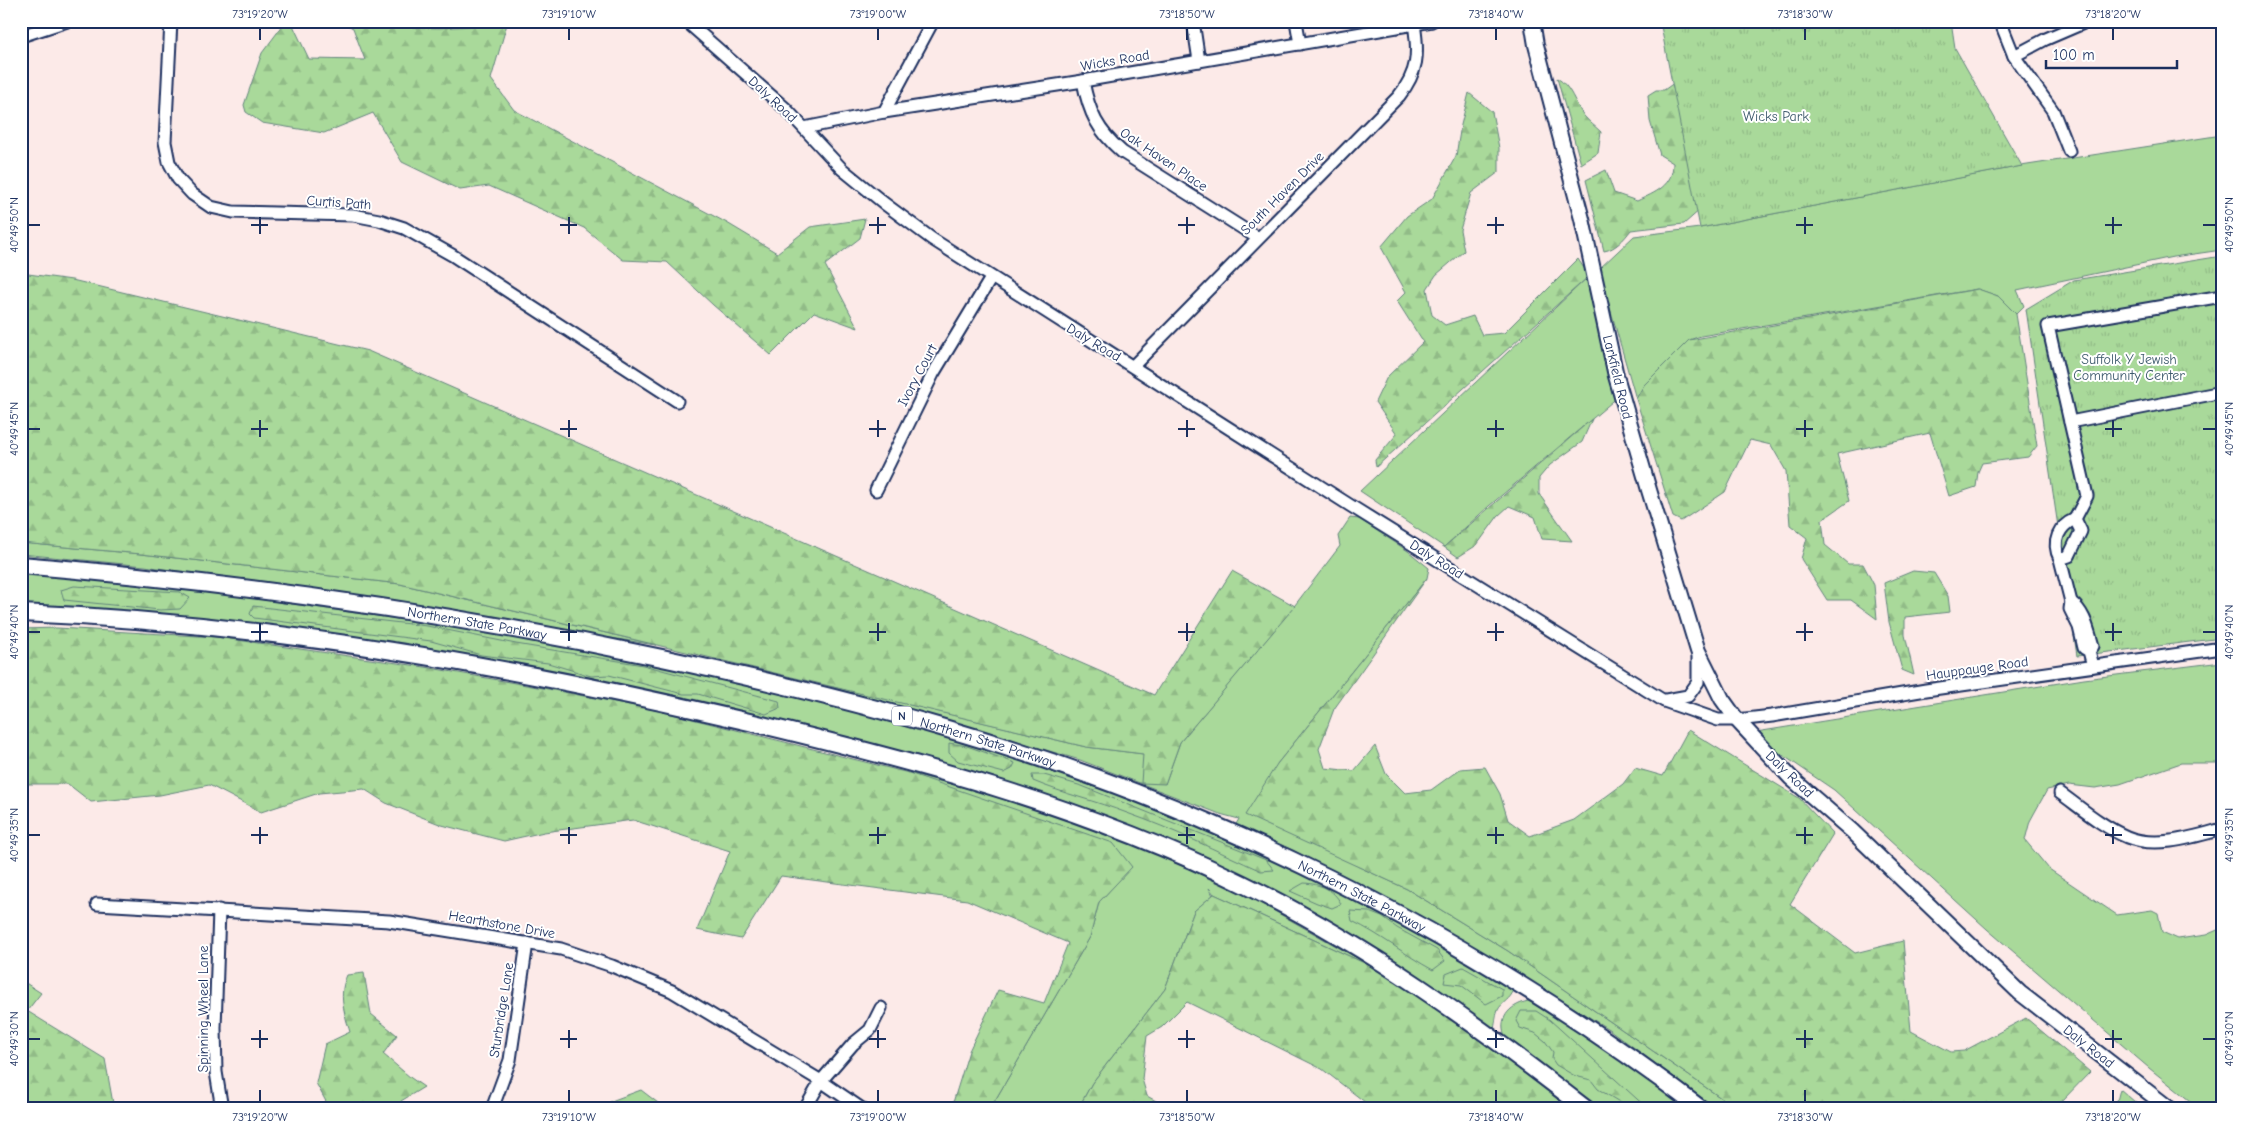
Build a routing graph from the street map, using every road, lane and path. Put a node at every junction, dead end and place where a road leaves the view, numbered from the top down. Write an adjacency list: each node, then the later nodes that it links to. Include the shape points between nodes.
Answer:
1 (67, 21): 12 (street)
2 (171, 21): 25 (street, Curtis Path, via 165,142 169,162 178,179 192,194 211,207 233,212 353,215 404,228 452,255)
3 (686, 21): 18 (street, Daly Road, via 786,108)
4 (933, 21): 17 (street)
5 (1193, 21): 15 (street)
6 (1296, 21): 13 (street)
7 (1432, 21): 11 (street, Wicks Road)
8 (1532, 21): 33 (main road, Larkfield Road, via 1582,219 1616,376)
9 (2000, 21): 14 (street)
10 (2088, 21): 14 (street)
11 (1414, 24): 13 (street, Wicks Road); 20 (street, South Haven Drive, via 1417,60 1410,82)
12 (21, 36)
13 (1300, 44): 15 (street, Wicks Road)
14 (2014, 56): 19 (street, via 2053,111)
15 (1199, 61): 16 (street, Wicks Road)
16 (1084, 81): 17 (street, Wicks Road); 20 (street, Oak Haven Place, via 1087,102 1106,138 1122,152)
17 (884, 112): 18 (street, Wicks Road)
18 (804, 128): 21 (street, Daly Road, via 842,168 885,204)
19 (2069, 151)
20 (1258, 238): 23 (street, South Haven Drive)
21 (991, 278): 23 (street, Daly Road); 27 (street, Ivory Court, via 933,374)
22 (2222, 296): 26 (street, via 2048,326)
23 (1133, 366): 35 (street, Daly Road)
24 (2222, 392): 26 (street)
25 (677, 401)
26 (2070, 422): 28 (street, via 2087,496)
27 (876, 490)
28 (2075, 519): 29 (street, via 2064,524 2056,539 2056,552); 29 (street, via 2081,531 2069,556)
29 (2060, 559): 34 (street, via 2071,602 2087,624)
30 (21, 565): 49 (highway, Northern State Parkway / N, via 274,591 526,631 753,678 1001,745 1093,776 1203,819 1367,897 1539,996)
31 (21, 613): 48 (highway, via 157,621 286,635 486,666 801,734 1040,800 1186,858 1246,885 1332,931 1440,999)
32 (2222, 648): 34 (street, Hauppauge Road)
33 (1698, 652): 35 (street, via 1698,682 1688,696); 36 (main road, Larkfield Road, via 1722,699)
34 (2093, 666): 36 (street, Hauppauge Road)
35 (1664, 700): 36 (street, Daly Road, via 1718,720)
36 (1737, 720): 50 (main road, Daly Road, via 1791,778 1852,831 2020,993)
37 (2060, 793): 38 (street, via 2130,838 2168,842)
38 (2222, 829)
39 (98, 904): 40 (street, Hearthstone Drive)
40 (219, 910): 41 (street, Hearthstone Drive, via 389,921); 44 (street, Spinning Wheel Lane, via 215,1028 216,1072)
41 (527, 943): 43 (street, Hearthstone Drive, via 612,966 672,992); 45 (street, Sturbridge Lane, via 510,1060)
42 (882, 1008): 43 (street, via 870,1030 853,1044)
43 (821, 1081): 46 (street); 47 (street, Hearthstone Drive)
44 (222, 1109)
45 (492, 1109)
46 (805, 1109)
47 (862, 1109)
48 (1586, 1109)
49 (1700, 1109)
50 (2170, 1109)

